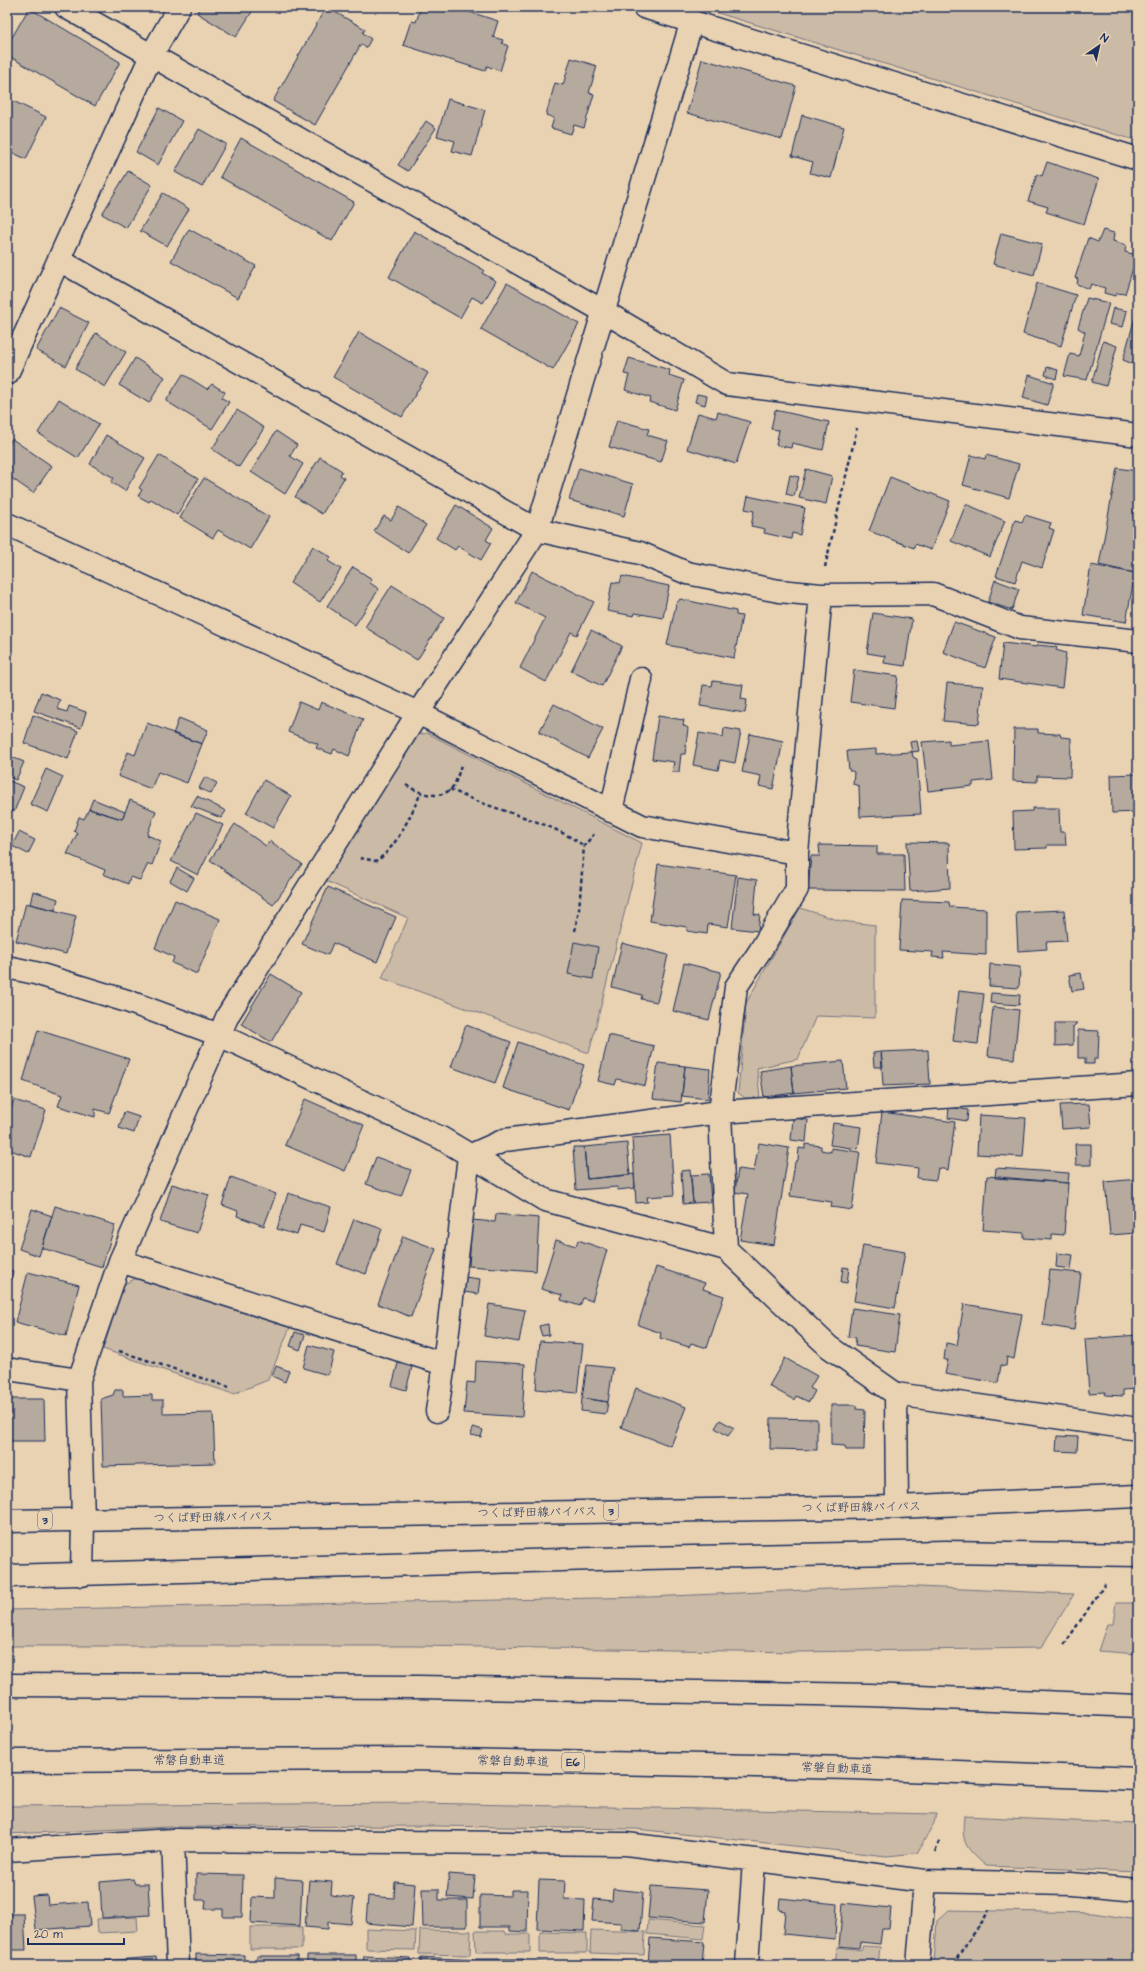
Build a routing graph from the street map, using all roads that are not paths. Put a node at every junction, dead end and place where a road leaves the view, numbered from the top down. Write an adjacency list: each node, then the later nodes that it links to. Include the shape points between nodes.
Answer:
1 (66, 7): 5 (main road)
2 (178, 7): 5 (main road)
3 (644, 7): 4 (main road)
4 (692, 21): 6 (main road); 8 (main road)
5 (151, 56): 7 (main road); 8 (main road)
6 (1138, 159)
7 (58, 260): 9 (main road); 12 (main road)
8 (603, 311): 10 (main road, via 726,384); 12 (main road)
9 (7, 374)
10 (1138, 435)
11 (7, 524): 16 (main road)
12 (537, 530): 13 (main road, via 640,553 687,573); 16 (main road)
13 (821, 595): 14 (main road, via 933,594 1020,628); 18 (main road)
14 (1138, 641)
15 (641, 679): 17 (main road)
16 (418, 713): 17 (main road); 20 (main road, via 228,1015)
17 (611, 811): 18 (main road, via 642,826)
18 (797, 853): 22 (main road, via 797,889 736,988)
19 (7, 967): 20 (main road, via 127,1001)
20 (219, 1035): 23 (main road, via 441,1138); 25 (main road)
21 (1138, 1084): 22 (main road)
22 (720, 1112): 23 (main road, via 505,1140); 24 (main road)
23 (469, 1156): 24 (main road, via 545,1200); 26 (main road)
24 (726, 1249): 29 (main road, via 829,1347)
25 (120, 1261): 26 (main road); 28 (main road)
26 (444, 1364): 30 (main road)
27 (7, 1370): 28 (main road)
28 (79, 1380): 34 (main road)
29 (896, 1394): 31 (main road); 33 (main road)
30 (437, 1411)
31 (1138, 1429)
32 (1138, 1496): 33 (main road, つくば野田線バイパス / 3)
33 (897, 1507): 34 (main road, つくば野田線バイパス / 3)
34 (83, 1519): 35 (main road, つくば野田線バイパス / 3); 37 (main road)
35 (7, 1521)
36 (1138, 1555): 37 (main road, via 946,1552 594,1559)
37 (82, 1575): 38 (main road)
38 (7, 1576)
39 (7, 1685): 40 (main road, via 419,1687 869,1695)
40 (1138, 1706)
41 (7, 1761): 42 (main road, 常磐自動車道 / E6, via 408,1758 852,1768)
42 (1138, 1779)
43 (173, 1840): 44 (main road); 45 (main road, via 626,1844); 48 (main road)
44 (7, 1850)
45 (754, 1860): 46 (main road); 49 (main road)
46 (925, 1881): 47 (main road, via 1071,1884); 50 (main road)
47 (1138, 1890)
48 (178, 1965)
49 (747, 1965)
50 (918, 1965)

